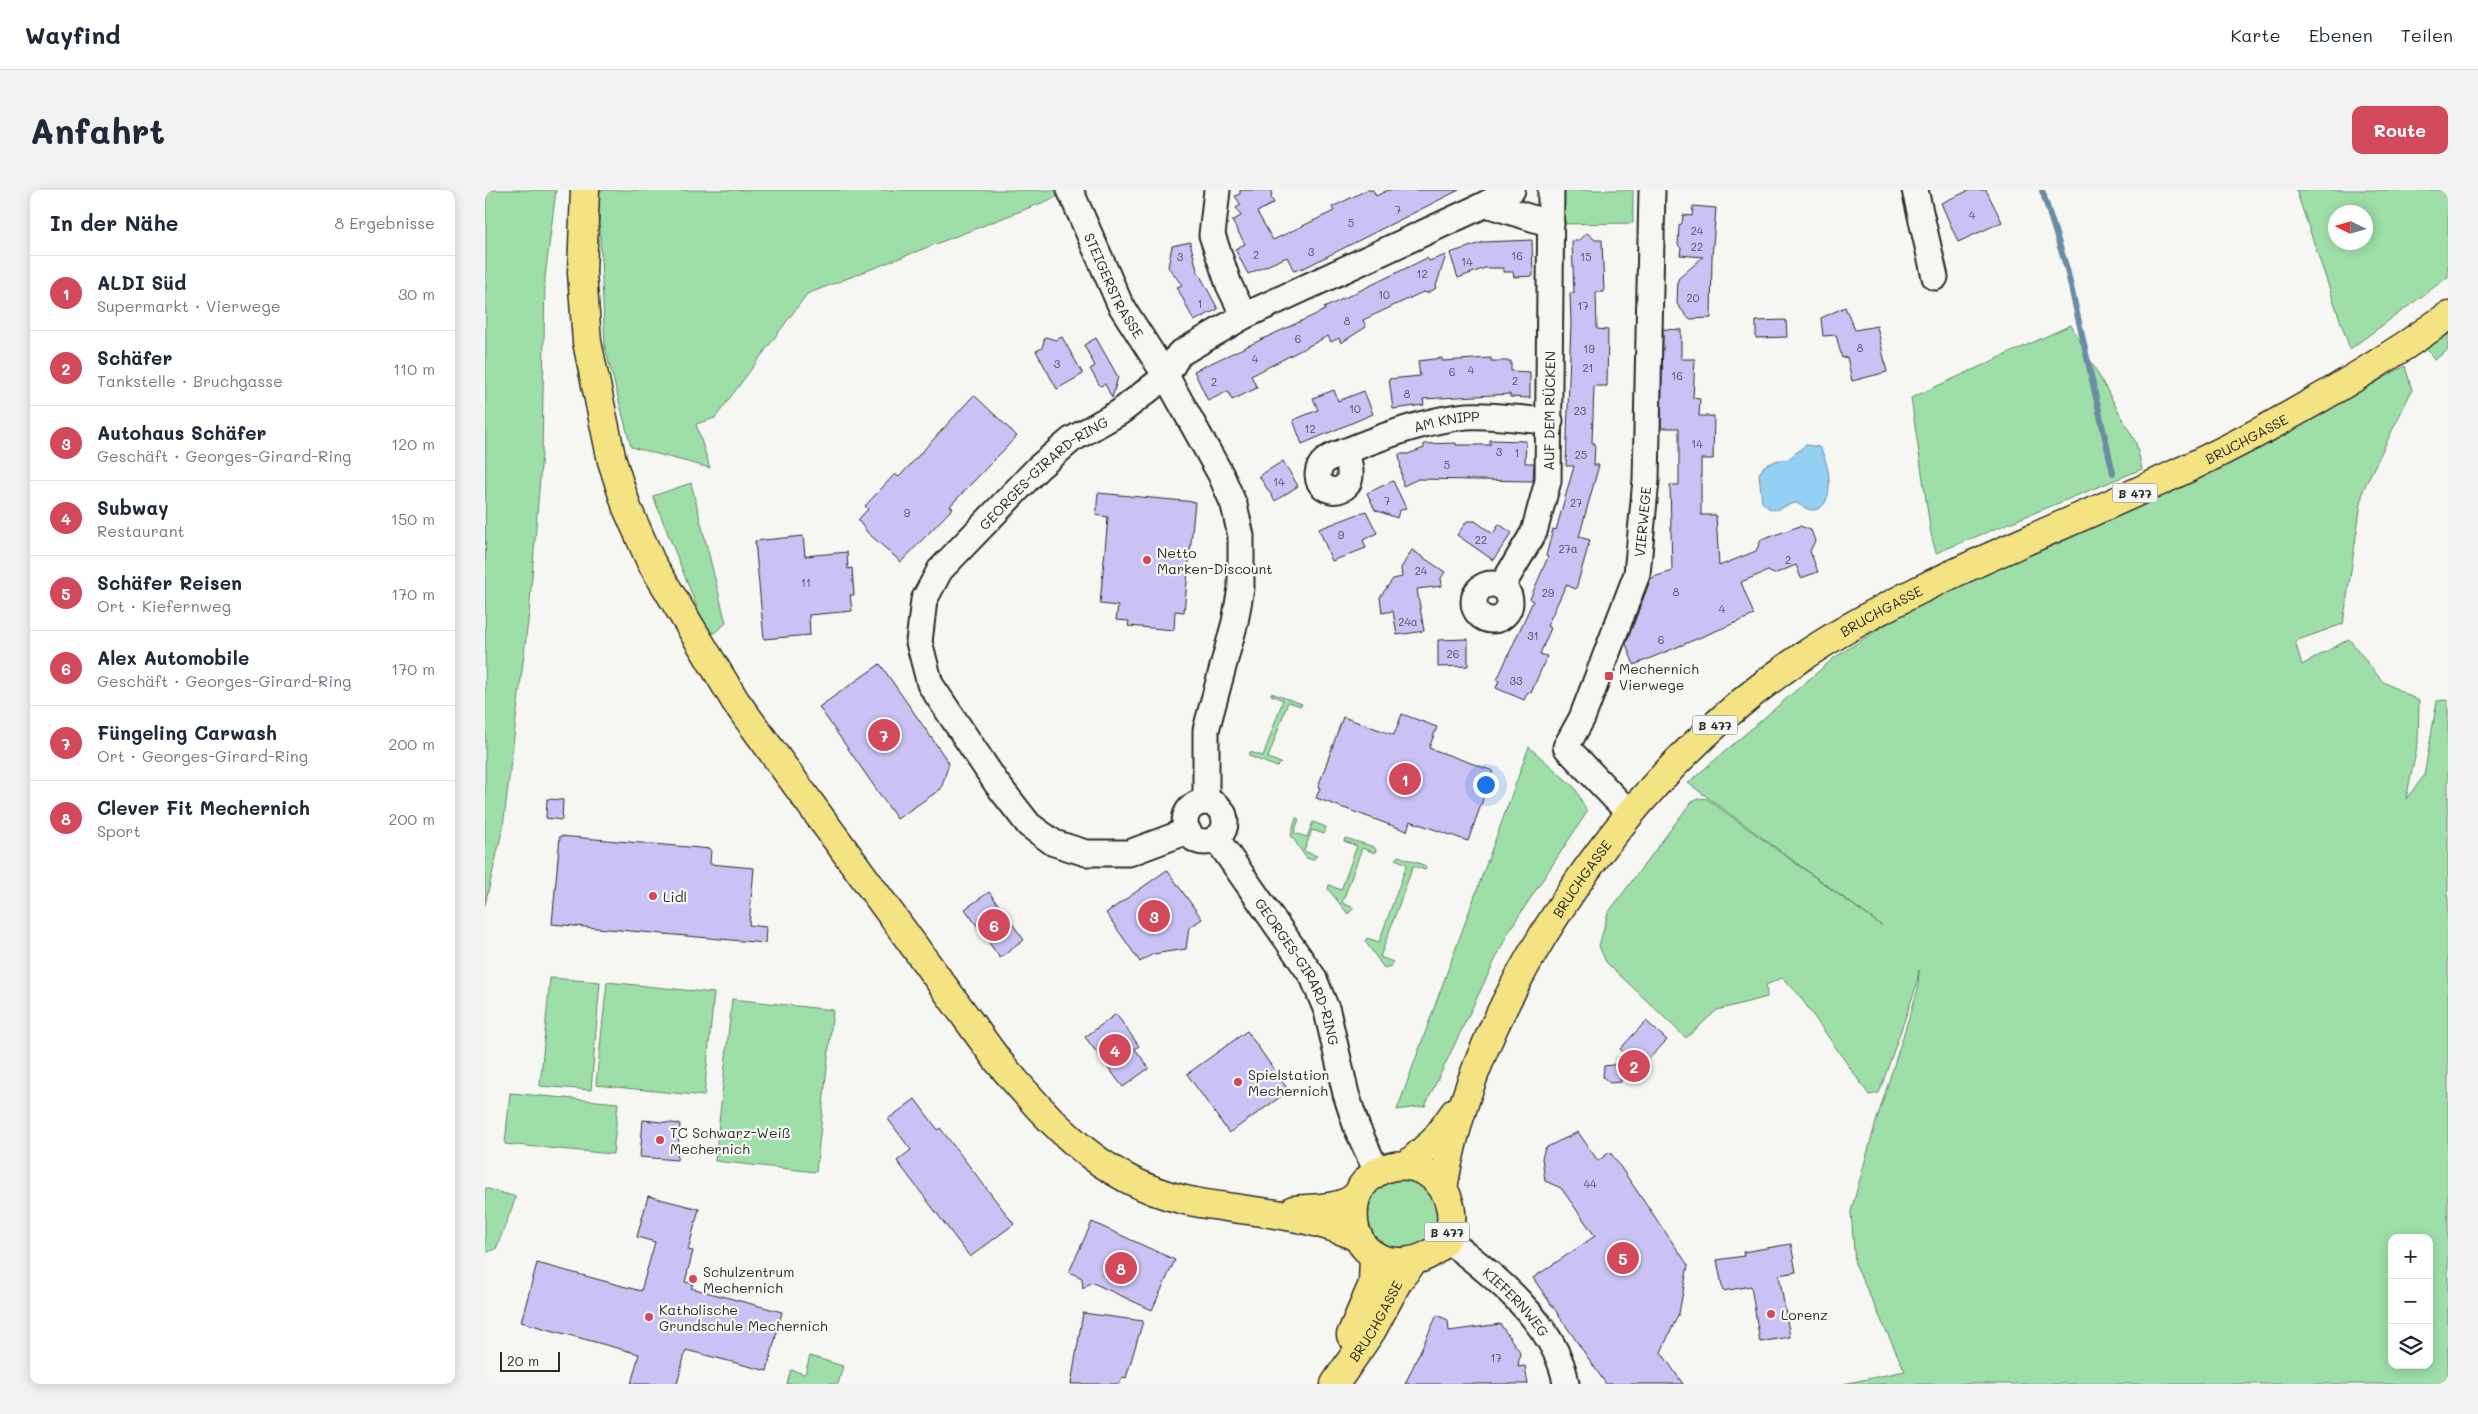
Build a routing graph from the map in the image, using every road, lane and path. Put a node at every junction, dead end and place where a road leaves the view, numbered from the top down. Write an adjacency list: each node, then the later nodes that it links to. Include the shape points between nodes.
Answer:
1 (585, 190): 26 (main road, via 582,273 587,342 612,461 627,508 651,562 736,702 998,1061 1041,1112 1096,1162 1148,1190 1197,1203)
2 (1070, 190): 13 (street, STEIGERSTRASSE, via 1120,304)
3 (1217, 190): 11 (street, via 1212,235 1229,286)
4 (1513, 190): 8 (street)
5 (1551, 190): 9 (street, AUF DEM RÜCKEN)
6 (1652, 190): 18 (street, VIERWEGE, via 1646,480 1637,574 1582,718 1566,747)
7 (1915, 190): 10 (street)
8 (1486, 204): 9 (street); 11 (street)
9 (1551, 224): 14 (street, AUF DEM RÜCKEN)
10 (1935, 277)
11 (1244, 316): 13 (street, via 1179,354)
12 (2448, 316): 18 (main road, BRUCHGASSE / B 477, via 2353,380 2261,433 1949,575 1826,641 1777,675 1714,726)
13 (1167, 376): 17 (street, via 1221,475 1234,506 1241,536 1241,588 1235,622 1206,730); 19 (street, GEORGES-GIRARD-RING, via 1120,412 1071,440 987,518 940,570 924,600 919,642 930,684 997,784 1029,825 1054,842 1086,853 1129,853)
14 (1550, 421): 15 (street, AM KNIPP, via 1467,416 1410,428); 16 (street, AUF DEM RÜCKEN, via 1548,481 1534,532)
15 (1345, 451)
16 (1502, 586)
17 (1206, 802): 19 (street, via 1196,803 1190,808 1185,821); 20 (street, via 1217,806 1224,818 1224,826)
18 (1629, 813): 21 (main road, BRUCHGASSE / B 477, via 1547,928 1496,1022)
19 (1188, 831): 20 (street, via 1202,842)
20 (1216, 838): 23 (street, GEORGES-GIRARD-RING, via 1313,977 1327,1011 1357,1128)
21 (1471, 1084): 22 (main road, BRUCHGASSE / B 477, via 1450,1122); 24 (main road, BRUCHGASSE / B 477)
22 (1407, 1165): 23 (main road, via 1387,1167); 24 (main road, B 477, via 1434,1177)
23 (1377, 1172): 25 (main road)
24 (1443, 1188): 27 (main road, B 477, via 1451,1213)
25 (1356, 1196): 26 (main road, via 1325,1207); 28 (main road, B 477, via 1354,1224)
26 (1262, 1212): 28 (main road, via 1325,1224)
27 (1445, 1238): 29 (main road, B 477, via 1431,1253); 31 (street, KIEFERNWEG, via 1481,1266 1530,1313 1554,1350)
28 (1367, 1246): 29 (main road, via 1386,1261); 30 (main road, BRUCHGASSE / B 477, via 1373,1284 1355,1324)
29 (1413, 1262): 30 (main road, BRUCHGASSE / B 477, via 1399,1279 1372,1330)
30 (1336, 1382)
31 (1566, 1384)

